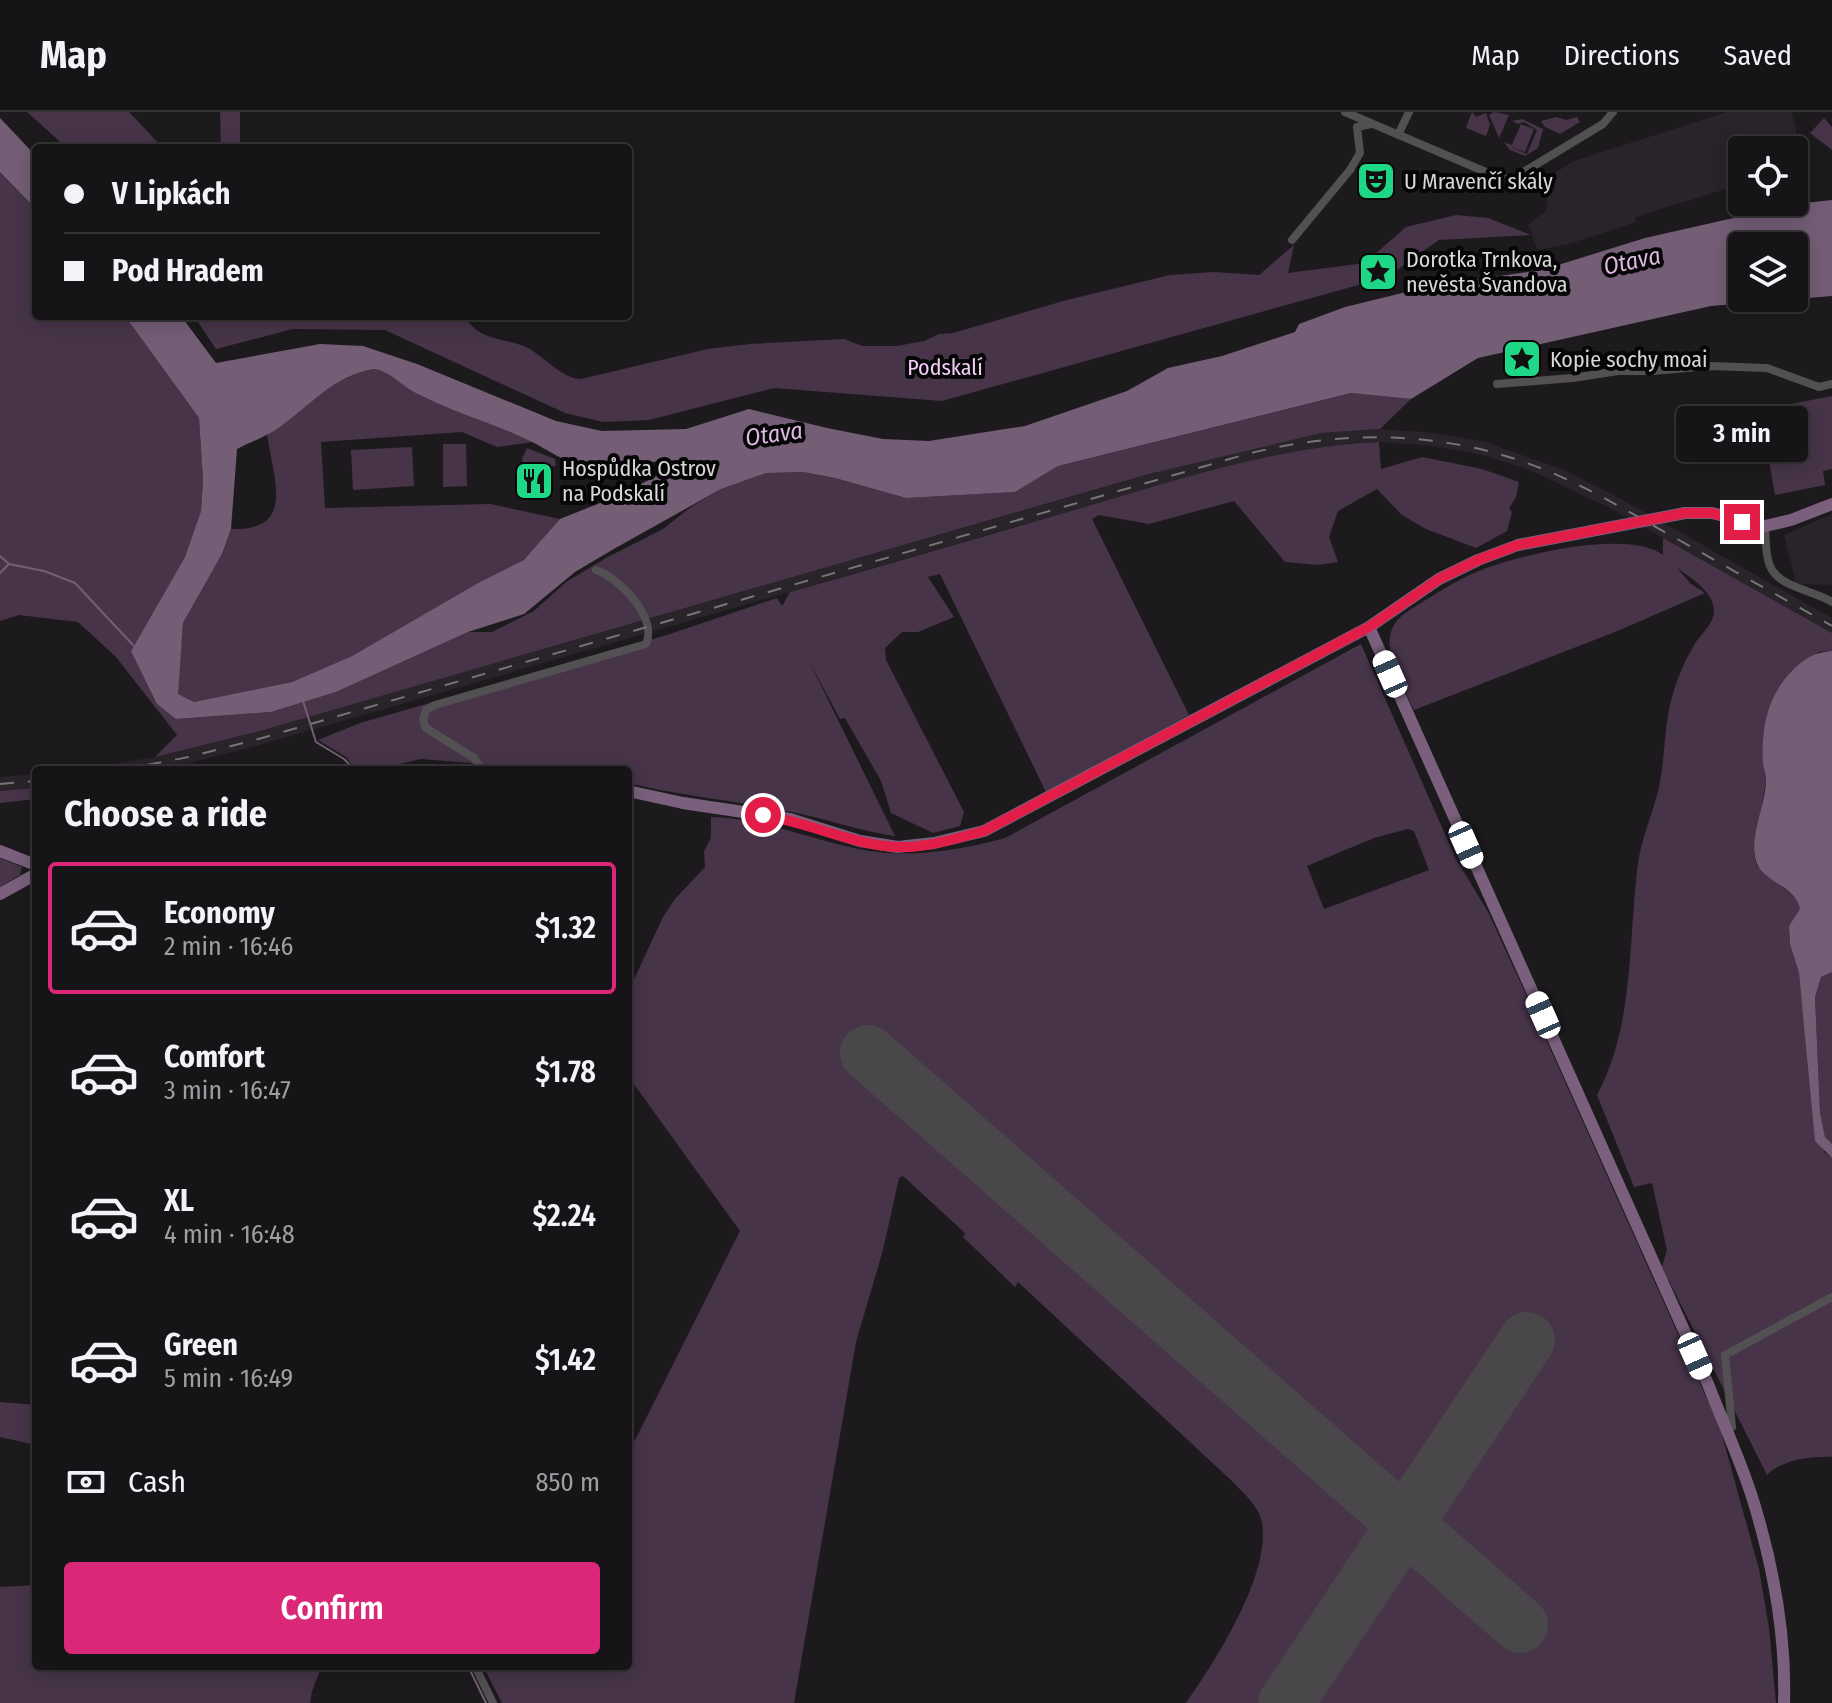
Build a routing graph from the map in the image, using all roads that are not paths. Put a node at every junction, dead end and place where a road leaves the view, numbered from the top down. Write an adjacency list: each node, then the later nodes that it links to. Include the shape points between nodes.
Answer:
1 (1345, 112): 4 (street)
2 (1409, 112): 5 (street)
3 (1613, 112): 5 (street, via 1603,124 1512,179)
4 (1372, 124): 5 (street); 6 (street, via 1357,127 1360,153)
5 (1398, 135)
6 (1292, 240)
7 (1497, 384): 8 (street, via 1710,366 1767,368 1819,387)
8 (1832, 384)
9 (1832, 504): 10 (street)
10 (1765, 526): 12 (street, via 1773,572); 13 (street, via 1712,513 1685,513 1518,545 1439,579)
11 (596, 570): 14 (street, via 611,575 642,611 646,644 426,710 426,728)
12 (1832, 602)
13 (1369, 627): 15 (street, via 984,831 934,843 898,847 860,841 790,819); 21 (street)
14 (479, 766)
15 (632, 792)
16 (0, 851): 17 (street)
17 (32, 863)
18 (32, 876): 19 (street)
19 (0, 894)
20 (1832, 1297): 21 (street, via 1725,1355 1732,1427)
21 (1725, 1429): 24 (street, via 1756,1508 1776,1596)
22 (477, 1670): 23 (street)
23 (493, 1703)
24 (1784, 1703)

